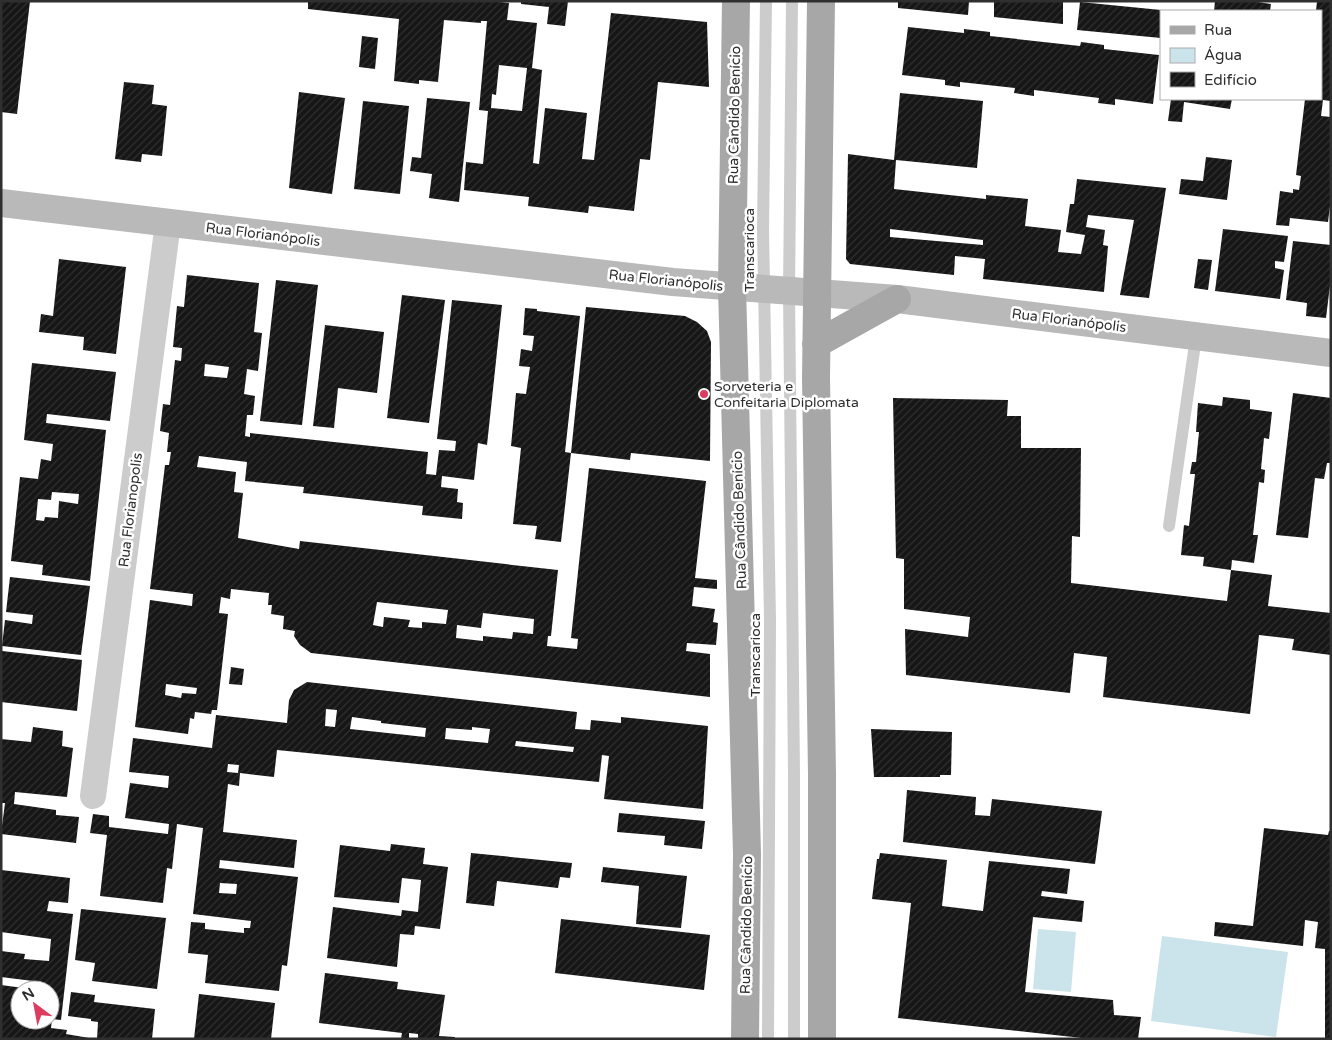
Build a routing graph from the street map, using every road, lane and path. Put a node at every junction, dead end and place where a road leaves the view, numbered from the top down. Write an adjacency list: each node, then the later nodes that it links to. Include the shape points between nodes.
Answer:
1 (736, 1): 7 (main road, Rua Cândido Benício)
2 (766, 1): 8 (lane, Transcarioca)
3 (792, 1): 8 (lane, Transcarioca)
4 (820, 1): 9 (main road)
5 (1, 203): 6 (street, Rua Florianópolis)
6 (168, 223): 7 (street, Rua Florianópolis, via 672,282); 15 (street, Rua Florianopolis)
7 (732, 286): 8 (street, Rua Florianópolis); 16 (main road, Rua Cândido Benício, via 747,854)
8 (776, 290): 9 (street, Rua Florianópolis); 17 (lane, Transcarioca); 18 (lane, Transcarioca, via 794,774)
9 (816, 293): 10 (street, Rua Florianópolis); 12 (main road)
10 (897, 299): 11 (street, Rua Florianópolis); 12 (main road)
11 (1196, 337): 13 (street, Rua Florianópolis); 14 (lane)
12 (816, 344): 19 (main road)
13 (1331, 353)
14 (1169, 526)
15 (93, 796)
16 (745, 1039)
17 (768, 1039)
18 (794, 1039)
19 (822, 1039)

